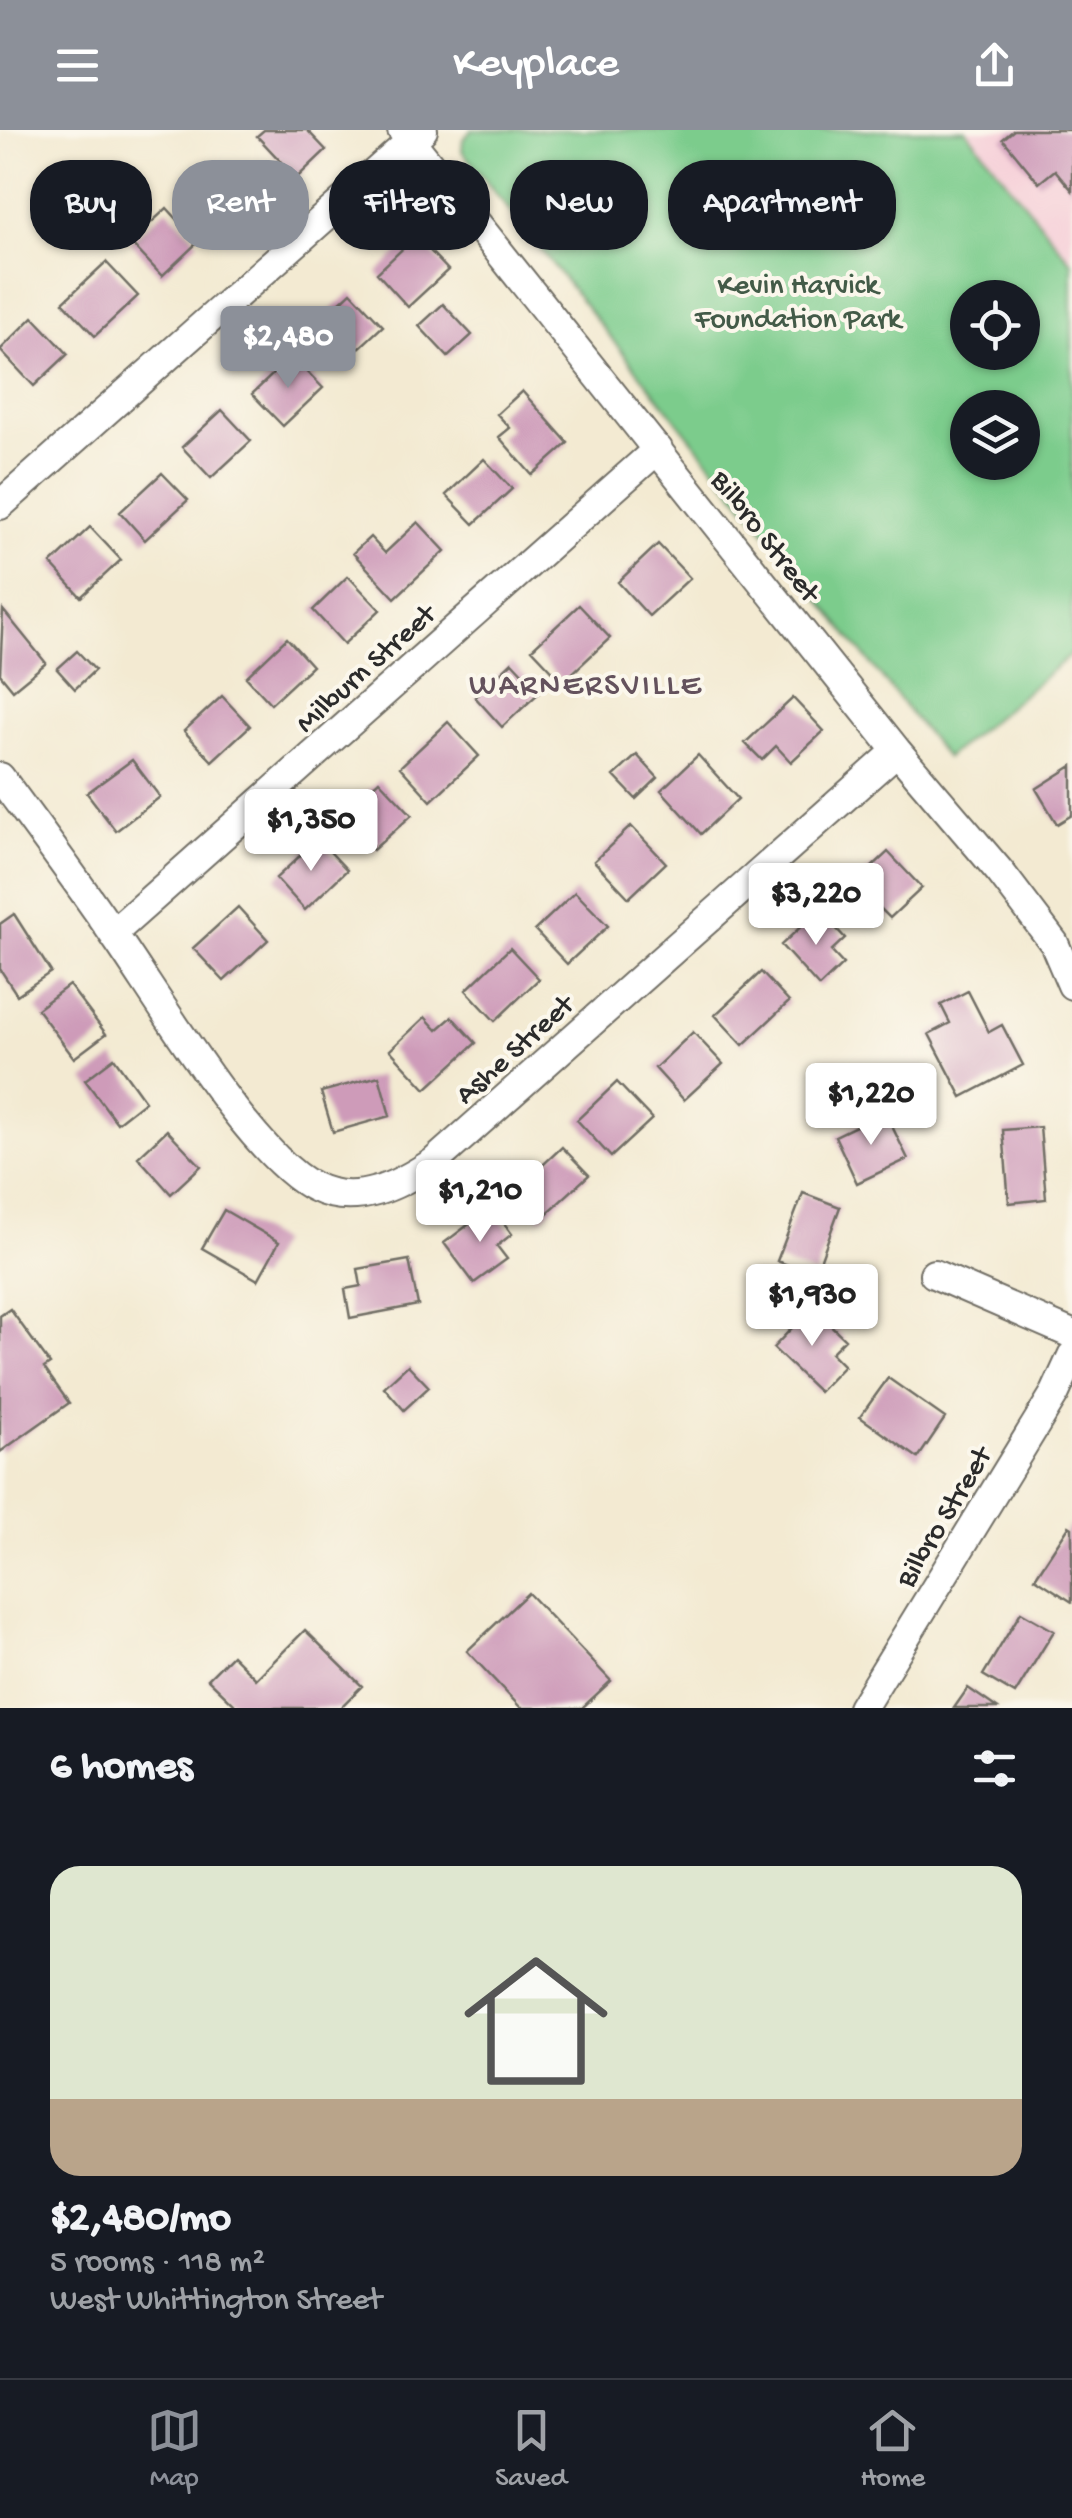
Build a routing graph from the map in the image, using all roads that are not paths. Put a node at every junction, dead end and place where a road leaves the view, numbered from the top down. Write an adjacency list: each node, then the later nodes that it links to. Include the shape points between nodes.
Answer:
1 (412, 133): 2 (street, Bilbro Street); 3 (street)
2 (658, 448): 4 (street, Bilbro Street); 6 (street, Milburn Street)
3 (0, 506)
4 (896, 751): 6 (street, Ashe Street, via 434,1162 394,1188 350,1194 316,1189 288,1171 227,1099); 7 (street, Bilbro Street)
5 (0, 777): 6 (street, Ashe Street)
6 (113, 933)
7 (1063, 938): 8 (street, Bilbro Street)
8 (1072, 985)
9 (934, 1274): 10 (street)
10 (1072, 1334)
11 (1072, 1356): 12 (street, Bilbro Street)
12 (862, 1708)

